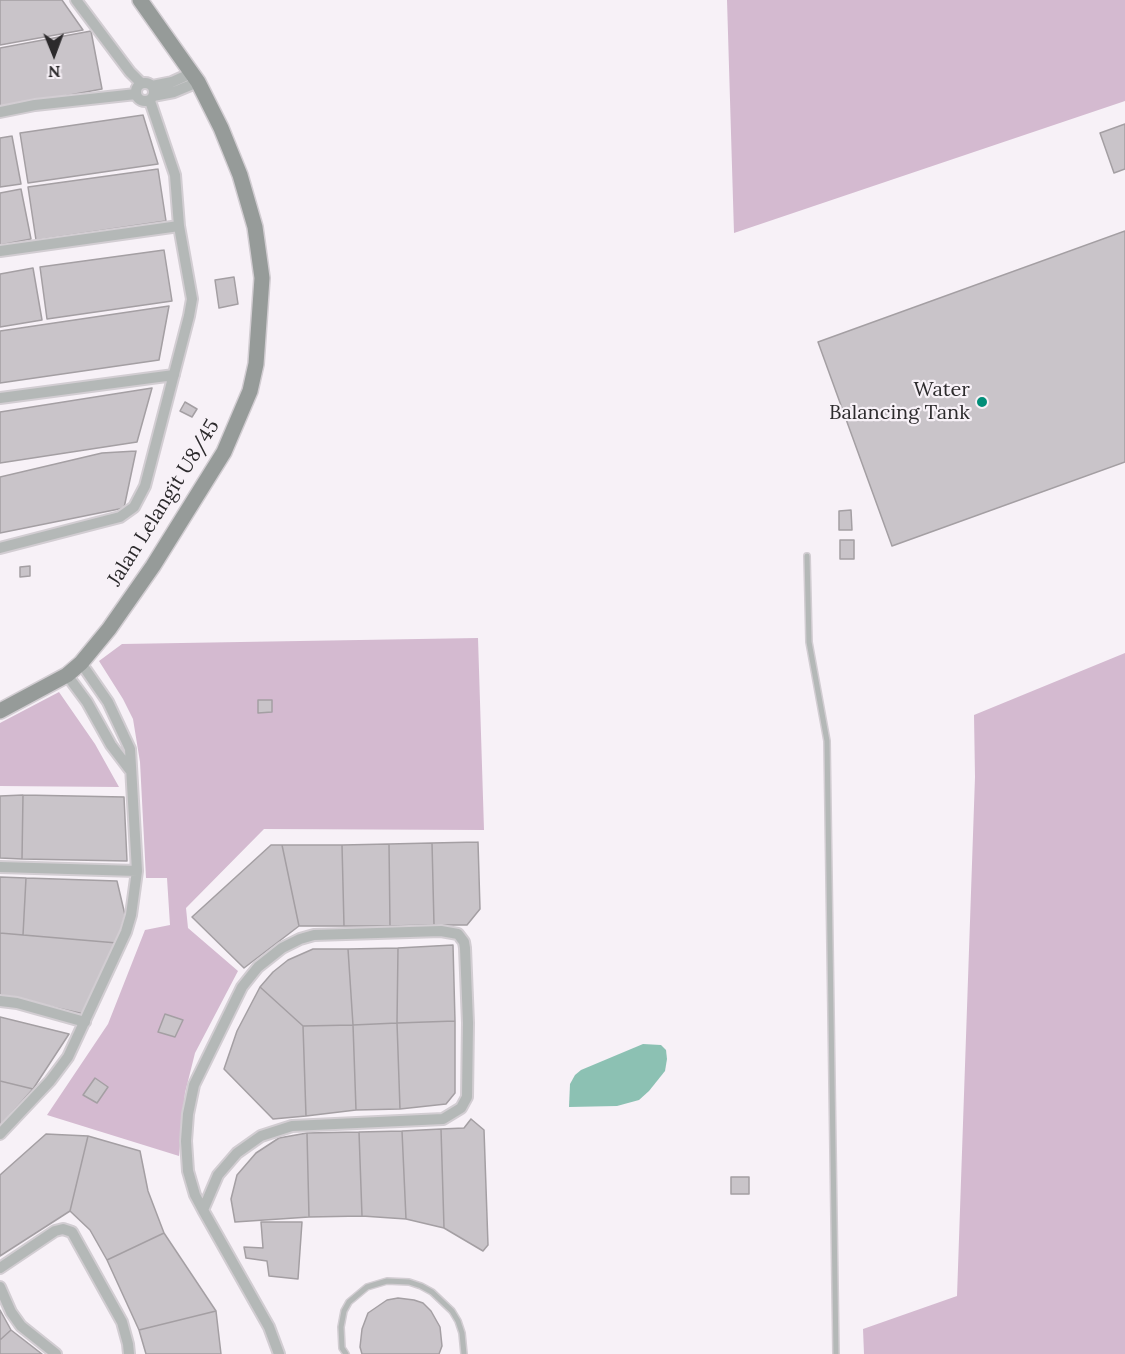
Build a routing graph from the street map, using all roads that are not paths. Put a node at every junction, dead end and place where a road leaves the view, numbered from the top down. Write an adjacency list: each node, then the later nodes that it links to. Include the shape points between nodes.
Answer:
1 (76, 0): 4 (street)
2 (140, 0): 3 (street, Jalan Lelangit U8/45)
3 (195, 77): 4 (street); 12 (street, Jalan Lelangit U8/45, via 231,152 255,227 262,278 256,364 250,391 224,452 153,566)
4 (146, 92): 5 (street); 6 (street, via 173,168)
5 (0, 112)
6 (179, 226): 7 (street); 8 (street, via 192,298)
7 (0, 251)
8 (174, 375): 9 (street); 10 (street, via 145,486 134,507 112,519)
9 (0, 398)
10 (0, 548)
11 (807, 556): 30 (lane, via 809,642 826,741)
12 (81, 663): 13 (street, Jalan Lelangit U8/45); 15 (street, via 102,690 123,731 130,749)
13 (67, 675): 14 (street, Jalan Lelangit U8/45); 15 (street)
14 (0, 711)
15 (130, 770): 17 (street)
16 (0, 867): 17 (street)
17 (137, 871): 19 (street, via 129,923)
18 (0, 1001): 19 (street)
19 (85, 1022): 20 (street, via 60,1068)
20 (0, 1134)
21 (203, 1210): 21 (street, via 188,1171 186,1141 194,1085 242,987 258,967 282,948 314,935 441,931 458,934 465,948 468,1023 467,1097 461,1108 443,1119 292,1126 261,1136 237,1153 219,1175); 27 (street, via 269,1328)
22 (0, 1268): 26 (street, via 55,1231 72,1233 122,1322)
23 (0, 1287): 25 (street, via 21,1326)
24 (464, 1351): 28 (lane, via 462,1333 452,1311 432,1292 409,1282 387,1281 367,1287 349,1302 341,1327); 29 (lane)
25 (56, 1354)
26 (129, 1354)
27 (279, 1354)
28 (346, 1354)
29 (459, 1354)
30 (836, 1354)

